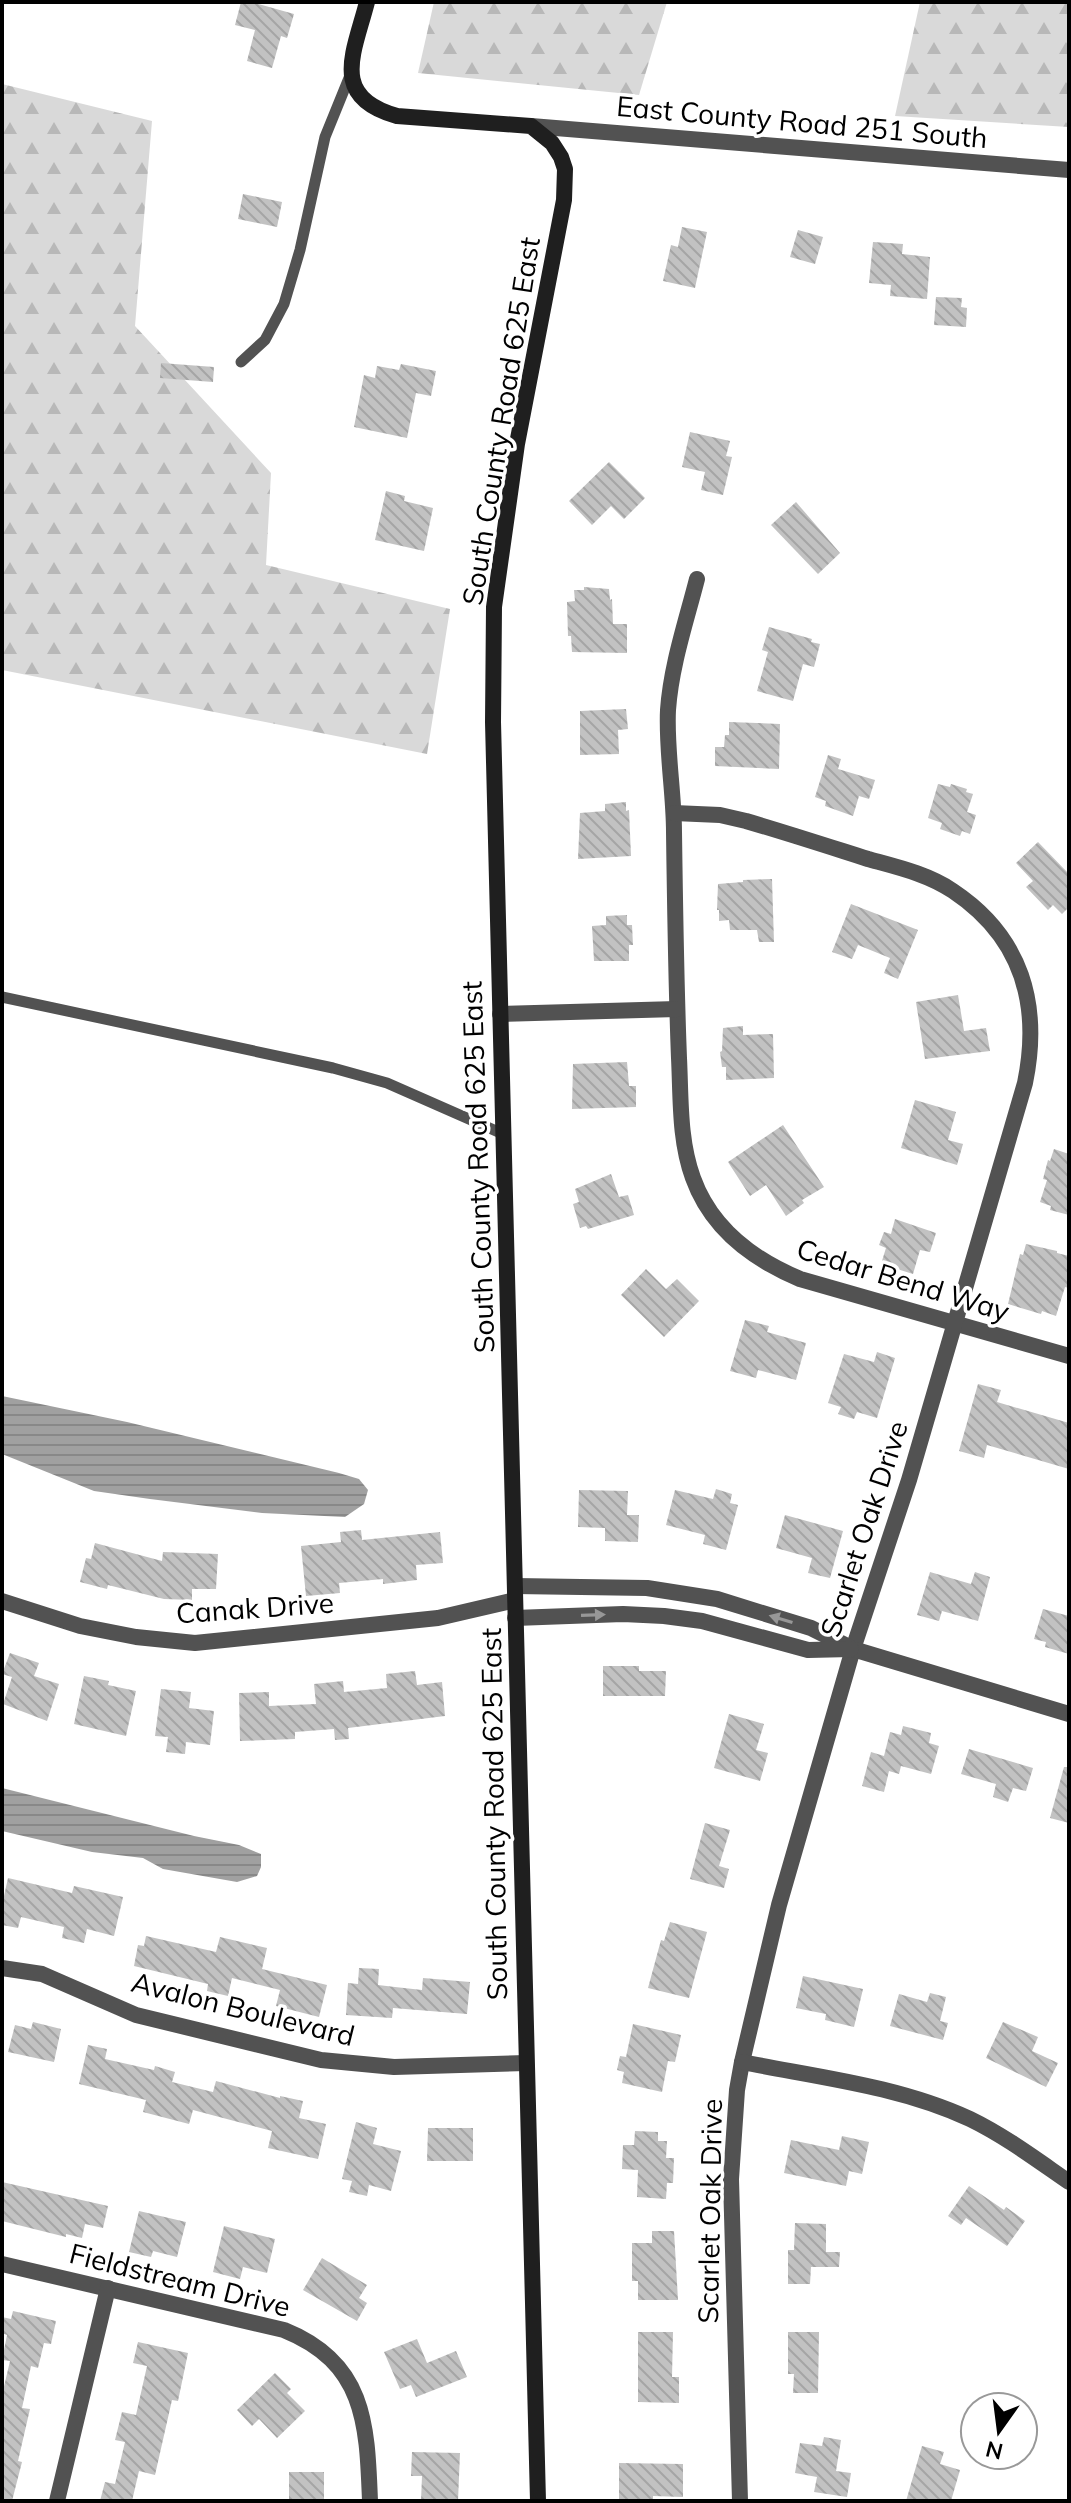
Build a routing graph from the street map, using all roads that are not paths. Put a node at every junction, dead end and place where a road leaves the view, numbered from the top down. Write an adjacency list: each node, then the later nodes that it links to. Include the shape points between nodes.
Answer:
1 (367, 2): 2 (street)
2 (351, 73): 3 (street, via 362,98 397,116); 5 (lane, via 325,137 284,304 265,340)
3 (531, 126): 4 (street, East County Road 251 South); 10 (street, South County Road 625 East, via 561,157 566,183 517,444 494,607)
4 (1069, 170)
5 (241, 362)
6 (697, 579): 7 (street, Cedar Bend Way, via 668,712)
7 (674, 813): 9 (street, Cedar Bend Way); 12 (street, Scarlet Oak Drive, via 746,821 925,877 975,908 1012,954 1030,1010 1031,1054)
8 (2, 997): 11 (lane, via 333,1068 387,1083)
9 (677, 1009): 10 (street); 12 (street, Cedar Bend Way, via 685,1150 706,1206 725,1231 772,1268)
10 (500, 1014): 11 (street, South County Road 625 East)
11 (503, 1134): 14 (street, South County Road 625 East)
12 (953, 1323): 13 (street, Cedar Bend Way); 17 (street, Scarlet Oak Drive)
13 (1069, 1356)
14 (515, 1593): 15 (street, Canak Drive, via 438,1618 195,1643 80,1626); 16 (street, South County Road 625 East); 17 (street, Canak Drive, one-way to 14, via 811,1628 717,1599 647,1588)
15 (2, 1601)
16 (515, 1618): 17 (street, one-way to 17, via 664,1616 808,1650); 21 (street, South County Road 625 East)
17 (853, 1649): 18 (street); 20 (street, Scarlet Oak Drive, via 779,1905)
18 (1069, 1714)
19 (2, 1968): 21 (street, Avalon Boulevard, via 42,1974 136,2015 321,2060 394,2067)
20 (742, 2062): 22 (street, via 895,2092 969,2119); 28 (street, Scarlet Oak Drive, via 731,2179)
21 (526, 2063): 27 (street, South County Road 625 East)
22 (1069, 2182)
23 (2, 2264): 24 (street, Fieldstream Drive)
24 (108, 2288): 25 (street); 26 (street, Fieldstream Drive, via 284,2330 315,2346 348,2380 359,2401)
25 (57, 2501)
26 (370, 2501)
27 (538, 2501)
28 (740, 2501)

